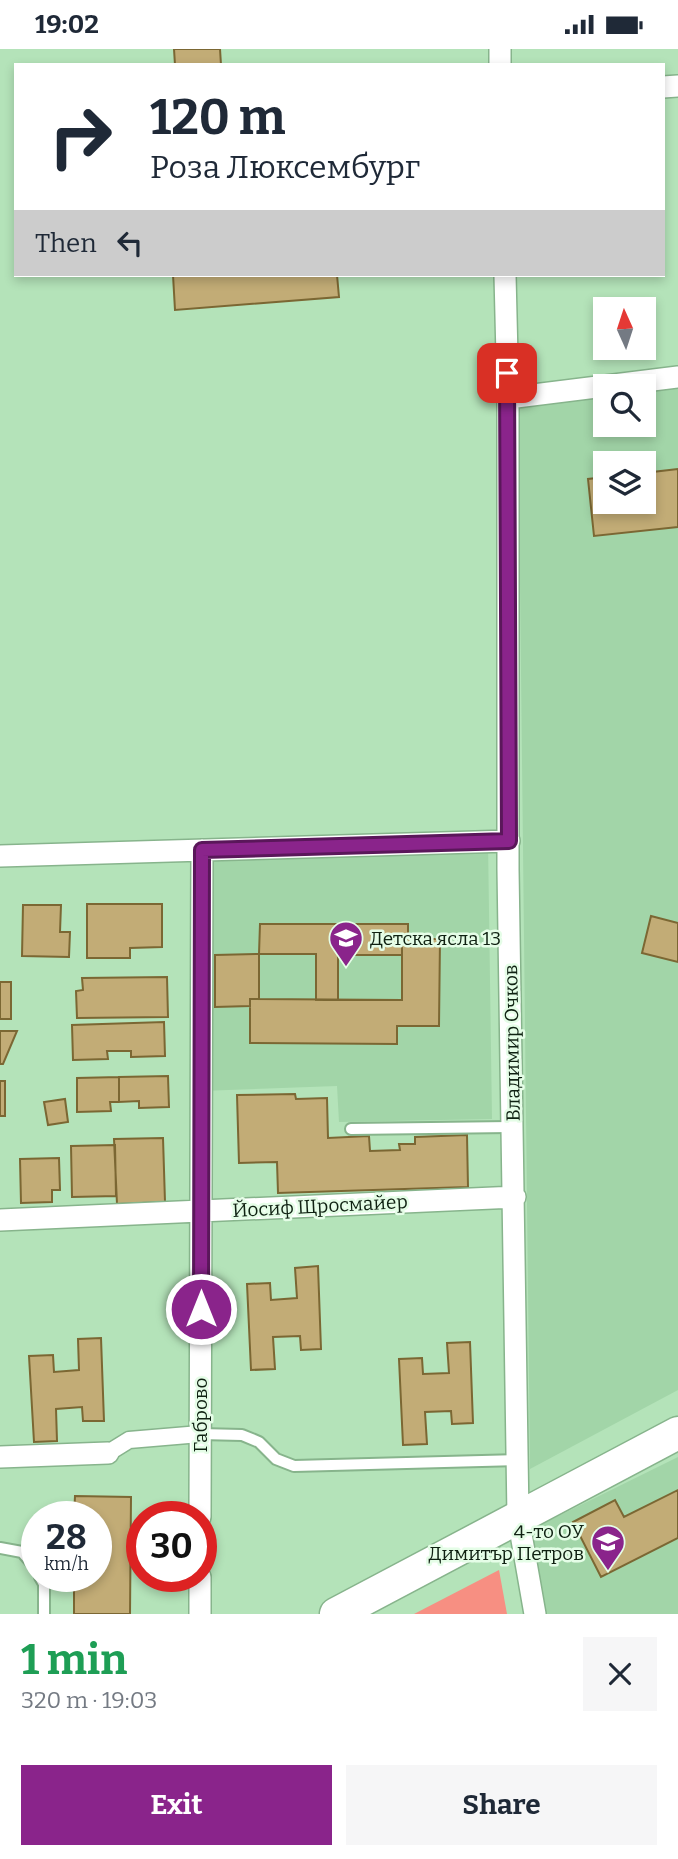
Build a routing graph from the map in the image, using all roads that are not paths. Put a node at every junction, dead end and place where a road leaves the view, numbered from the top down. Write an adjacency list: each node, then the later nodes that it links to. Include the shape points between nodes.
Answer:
1 (505, 277): 3 (street, Владимир Очков)
2 (678, 377): 3 (street)
3 (508, 398): 4 (street, Владимир Очков)
4 (509, 841): 5 (street); 7 (street, Владимир Очков)
5 (202, 850): 6 (street); 10 (street, Габрово)
6 (0, 856)
7 (513, 1127): 8 (lane); 9 (street, Владимир Очков)
8 (351, 1129)
9 (514, 1197): 10 (street, Йосиф Щросмайер); 16 (street, Владимир Очков)
10 (201, 1211): 11 (street, Йосиф Щросмайер); 13 (street, Габрово)
11 (0, 1220)
12 (678, 1433): 18 (main road)
13 (200, 1434): 14 (street, via 129,1440); 16 (lane, via 242,1435 294,1466); 17 (street, Габрово)
14 (108, 1453): 15 (street)
15 (0, 1457)
16 (517, 1460): 18 (street, Владимир Очков)
17 (200, 1501)
18 (518, 1517): 25 (main road); 26 (street, Владимир Очков)
19 (0, 1548): 20 (lane)
20 (21, 1552)
21 (44, 1592): 23 (lane)
22 (200, 1592): 24 (street)
23 (44, 1614)
24 (200, 1614)
25 (336, 1614)
26 (535, 1614)

